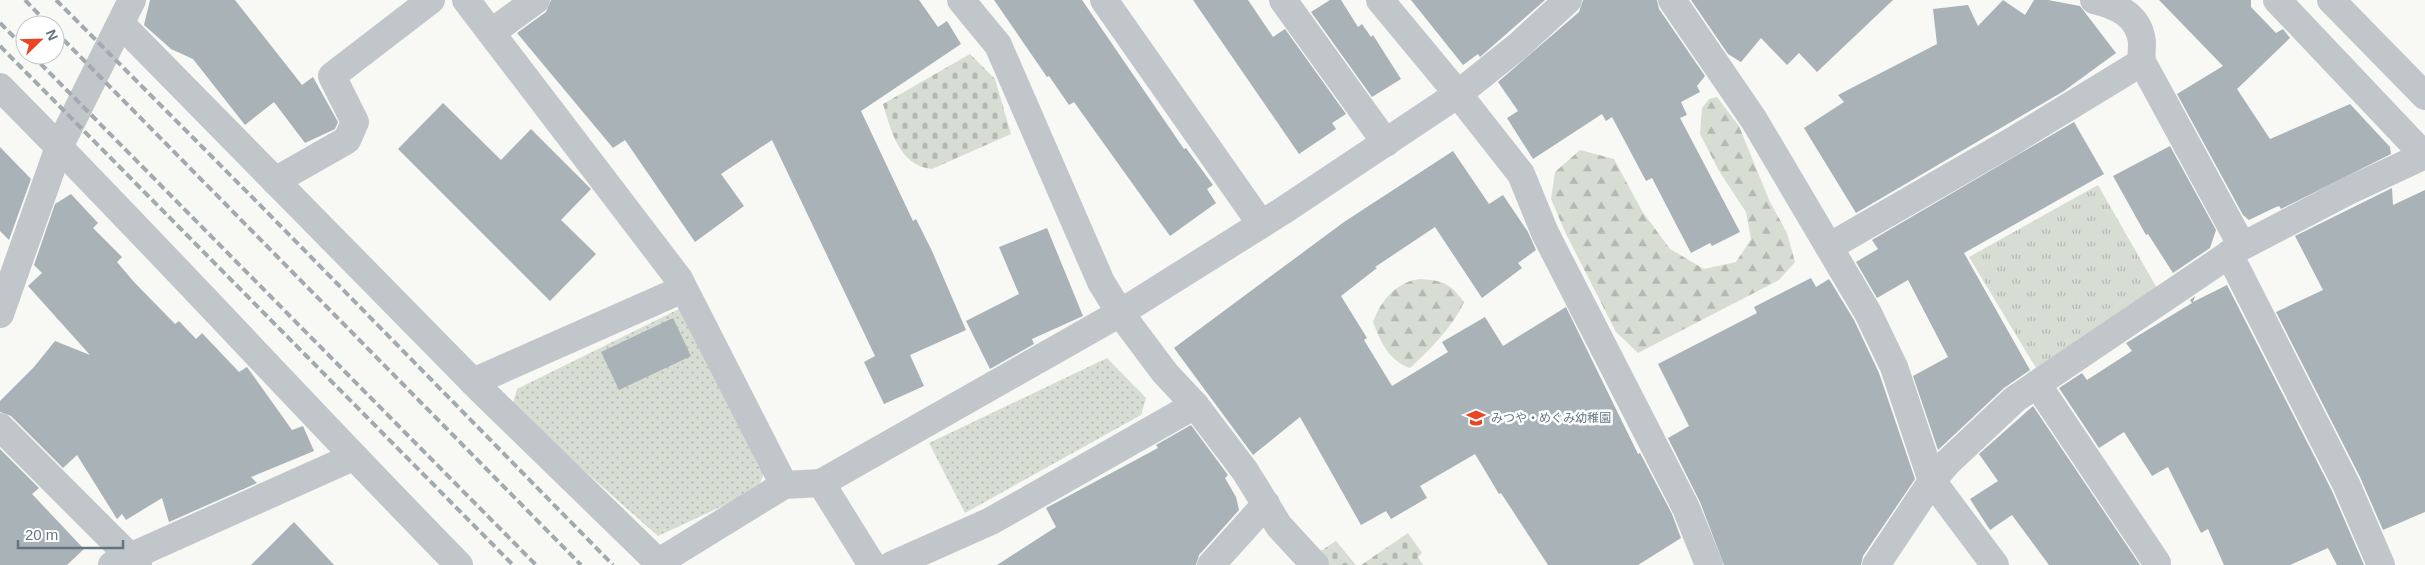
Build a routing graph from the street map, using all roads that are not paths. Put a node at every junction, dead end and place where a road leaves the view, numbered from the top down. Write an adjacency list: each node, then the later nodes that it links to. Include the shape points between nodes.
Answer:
1 (132, 0): 14 (street)
2 (431, 0): 23 (street, via 332,76 355,122 347,140)
3 (466, 0): 15 (street)
4 (536, 0): 15 (street)
5 (1104, 0): 24 (street)
6 (1282, 0): 20 (street)
7 (1380, 0): 18 (street)
8 (1568, 0): 18 (street)
9 (1672, 0): 25 (street, via 1754,120)
10 (2094, 0): 16 (street, via 2125,11 2142,41)
11 (2277, 0): 22 (street)
12 (2331, 0): 19 (street)
13 (970, 3): 28 (street, via 998,45 1101,282)
14 (120, 24): 21 (street); 23 (street)
15 (492, 32): 27 (street)
16 (2142, 62): 25 (street); 26 (street)
17 (0, 87): 21 (street)
18 (1458, 94): 20 (street); 46 (street, via 1521,174 1545,233 1686,508)
19 (2425, 96)
20 (1386, 143): 24 (street)
21 (59, 147): 29 (street); 34 (street)
22 (2425, 156): 26 (street, via 2348,191)
23 (275, 181): 30 (street)
24 (1261, 224): 28 (street)
25 (1829, 247): 35 (street, via 1868,313 1894,367)
26 (2236, 250): 31 (street); 50 (street)
27 (683, 289): 30 (street); 37 (street)
28 (1120, 313): 32 (street, via 1165,373); 36 (street)
29 (0, 314)
30 (473, 382): 40 (street)
31 (2037, 384): 35 (street, via 2015,399); 49 (street, via 2157,563)
32 (1195, 405): 38 (street); 43 (street, via 991,521)
33 (0, 427): 39 (street)
34 (353, 457): 39 (street); 41 (street)
35 (1932, 481): 47 (street); 48 (street)
36 (821, 483): 37 (street); 42 (street)
37 (784, 485): 40 (street)
38 (1266, 504): 44 (street); 45 (street, via 1279,526)
39 (127, 562)
40 (660, 564)
41 (459, 565)
42 (872, 565)
43 (892, 565)
44 (1211, 565)
45 (1315, 565)
46 (1709, 565)
47 (1876, 565)
48 (1995, 565)
49 (2154, 565)
50 (2381, 565)

